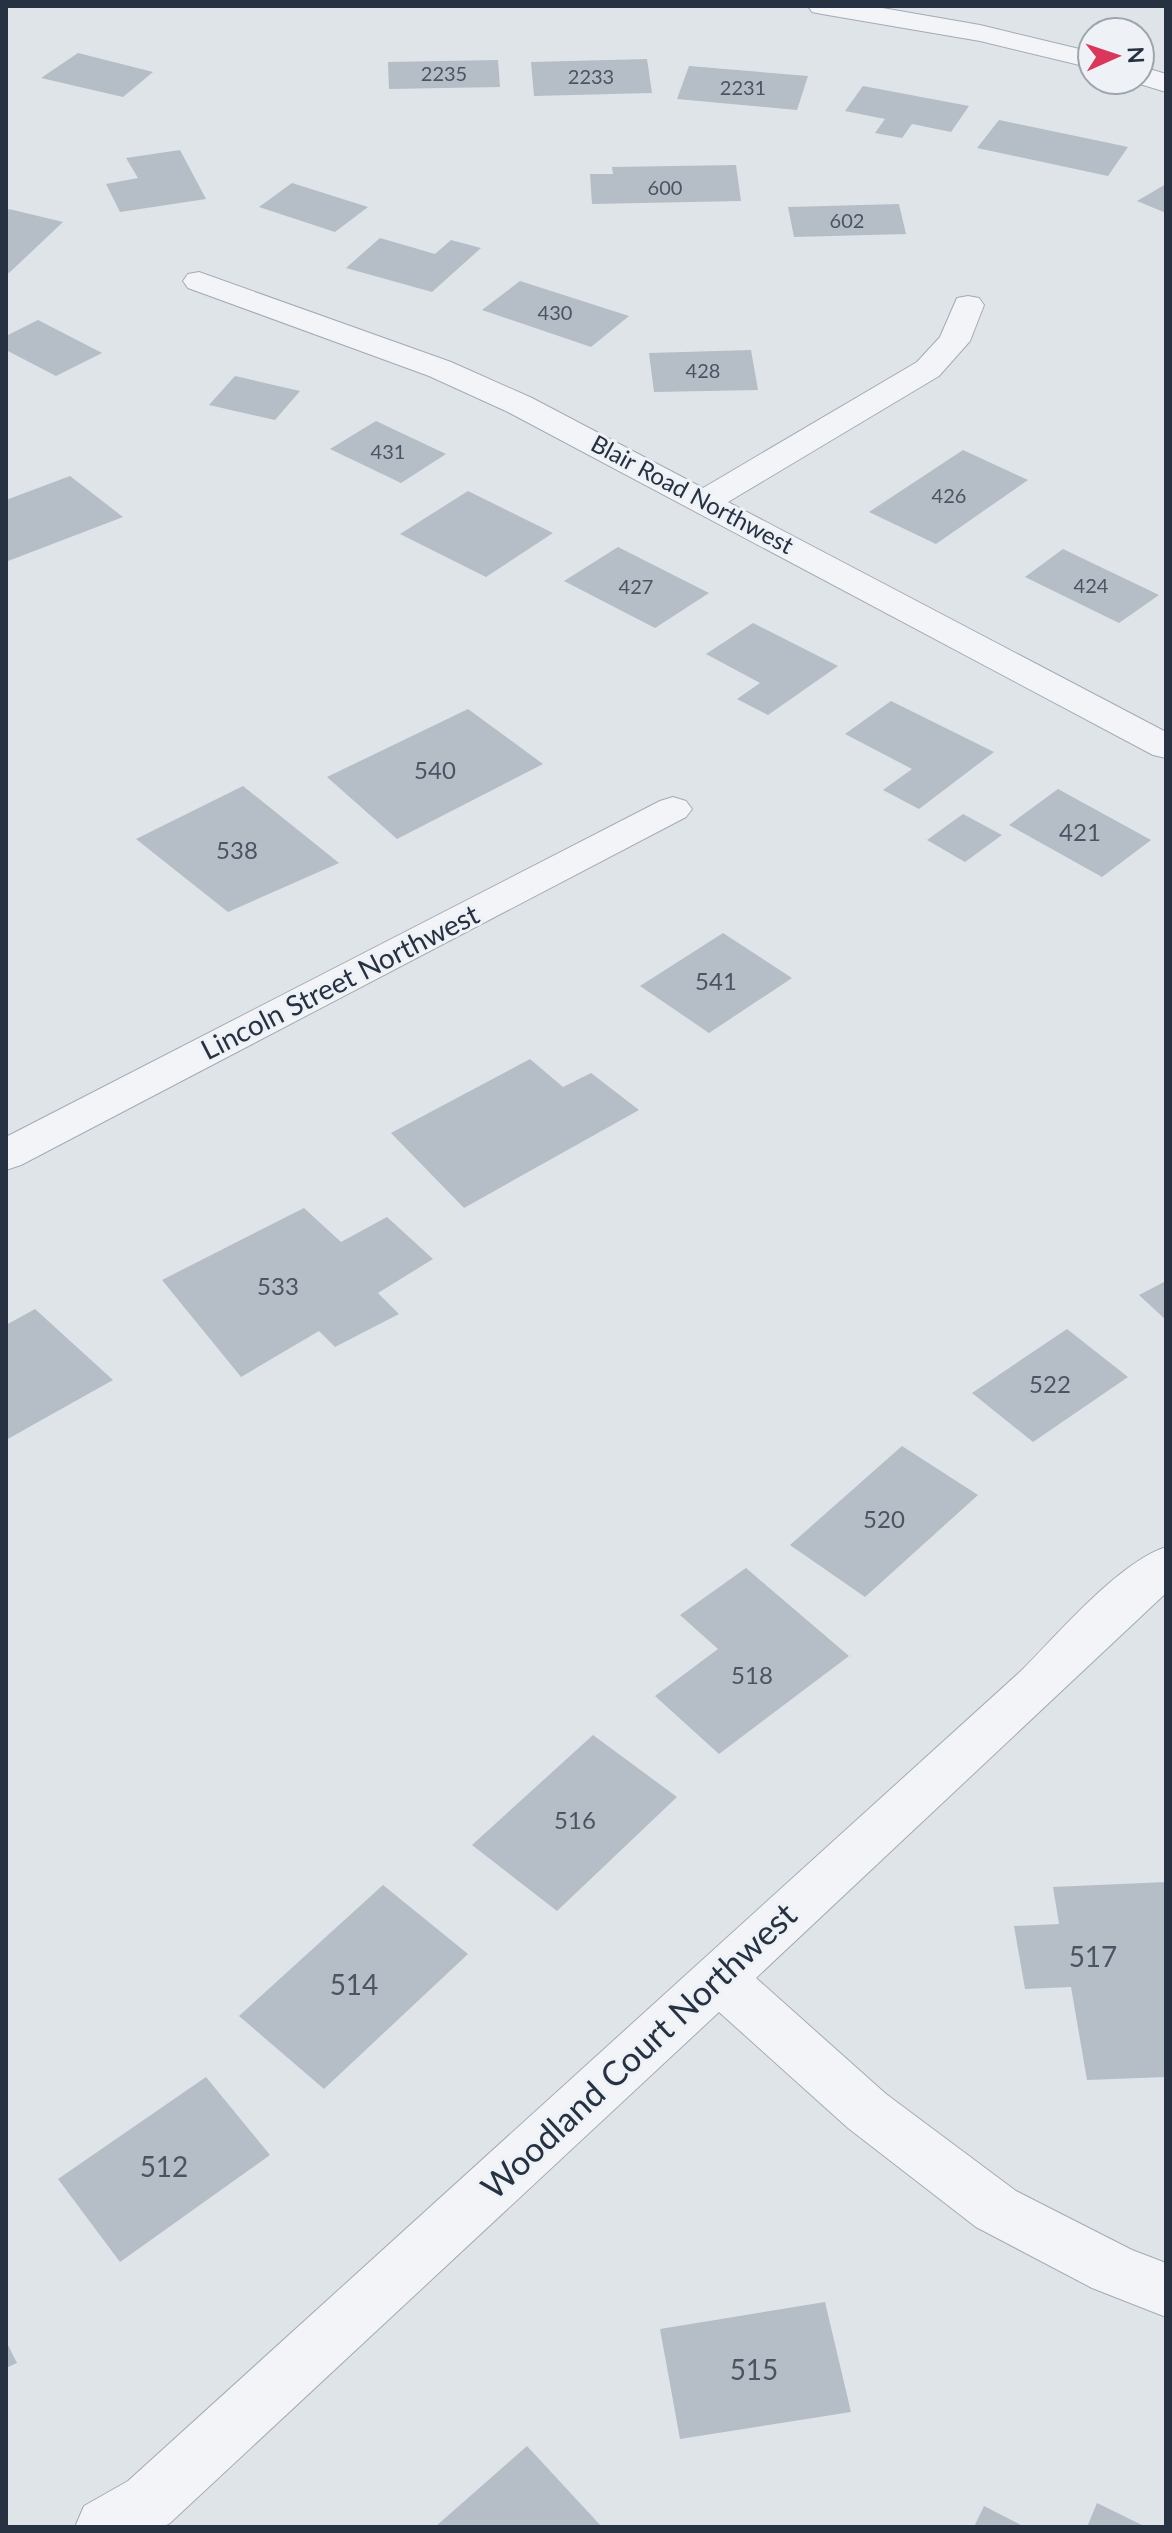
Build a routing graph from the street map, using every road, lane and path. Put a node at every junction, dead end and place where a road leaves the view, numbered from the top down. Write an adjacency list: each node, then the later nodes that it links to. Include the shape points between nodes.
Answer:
1 (822, 6): 2 (street, via 980,33)
2 (1076, 56)
3 (199, 281): 5 (street, Blair Road Northwest, via 440,369)
4 (968, 305): 5 (street, via 953,345 928,369)
5 (705, 501): 6 (street, Blair Road Northwest)
6 (1166, 747)
7 (673, 809): 8 (street, Lincoln Street Northwest)
8 (6, 1155)
9 (1166, 1566): 10 (street, Woodland Court Northwest)
10 (718, 1978): 11 (street, via 867,2111 996,2209 1112,2269); 12 (street, Woodland Court Northwest, via 149,2502)
11 (1166, 2290)
12 (105, 2527)

